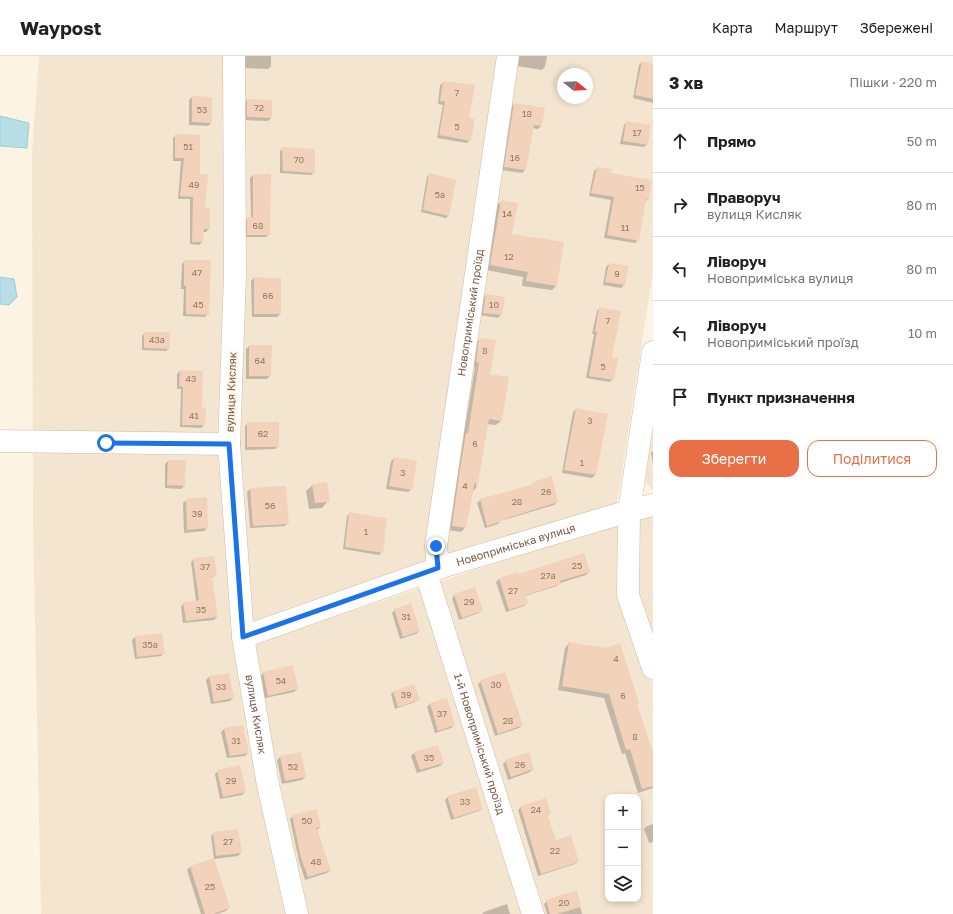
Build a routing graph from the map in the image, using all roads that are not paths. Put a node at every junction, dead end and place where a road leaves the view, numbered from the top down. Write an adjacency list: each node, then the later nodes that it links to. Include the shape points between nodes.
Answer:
1 (234, 56): 5 (street, вулиця Кисляк, via 235,275)
2 (508, 56): 8 (street, Новоприміський проїзд)
3 (653, 352): 7 (street)
4 (0, 441): 5 (street)
5 (229, 444): 9 (street, вулиця Кисляк)
6 (653, 505): 7 (street, Новоприміська вулиця)
7 (630, 511): 8 (street, Новоприміська вулиця); 10 (street, via 628,595)
8 (432, 571): 9 (street, Новоприміська вулиця); 12 (street, 1-й Новоприміський проїзд)
9 (243, 637): 11 (street, вулиця Кисляк, via 268,785)
10 (653, 668)
11 (297, 914)
12 (533, 914)

